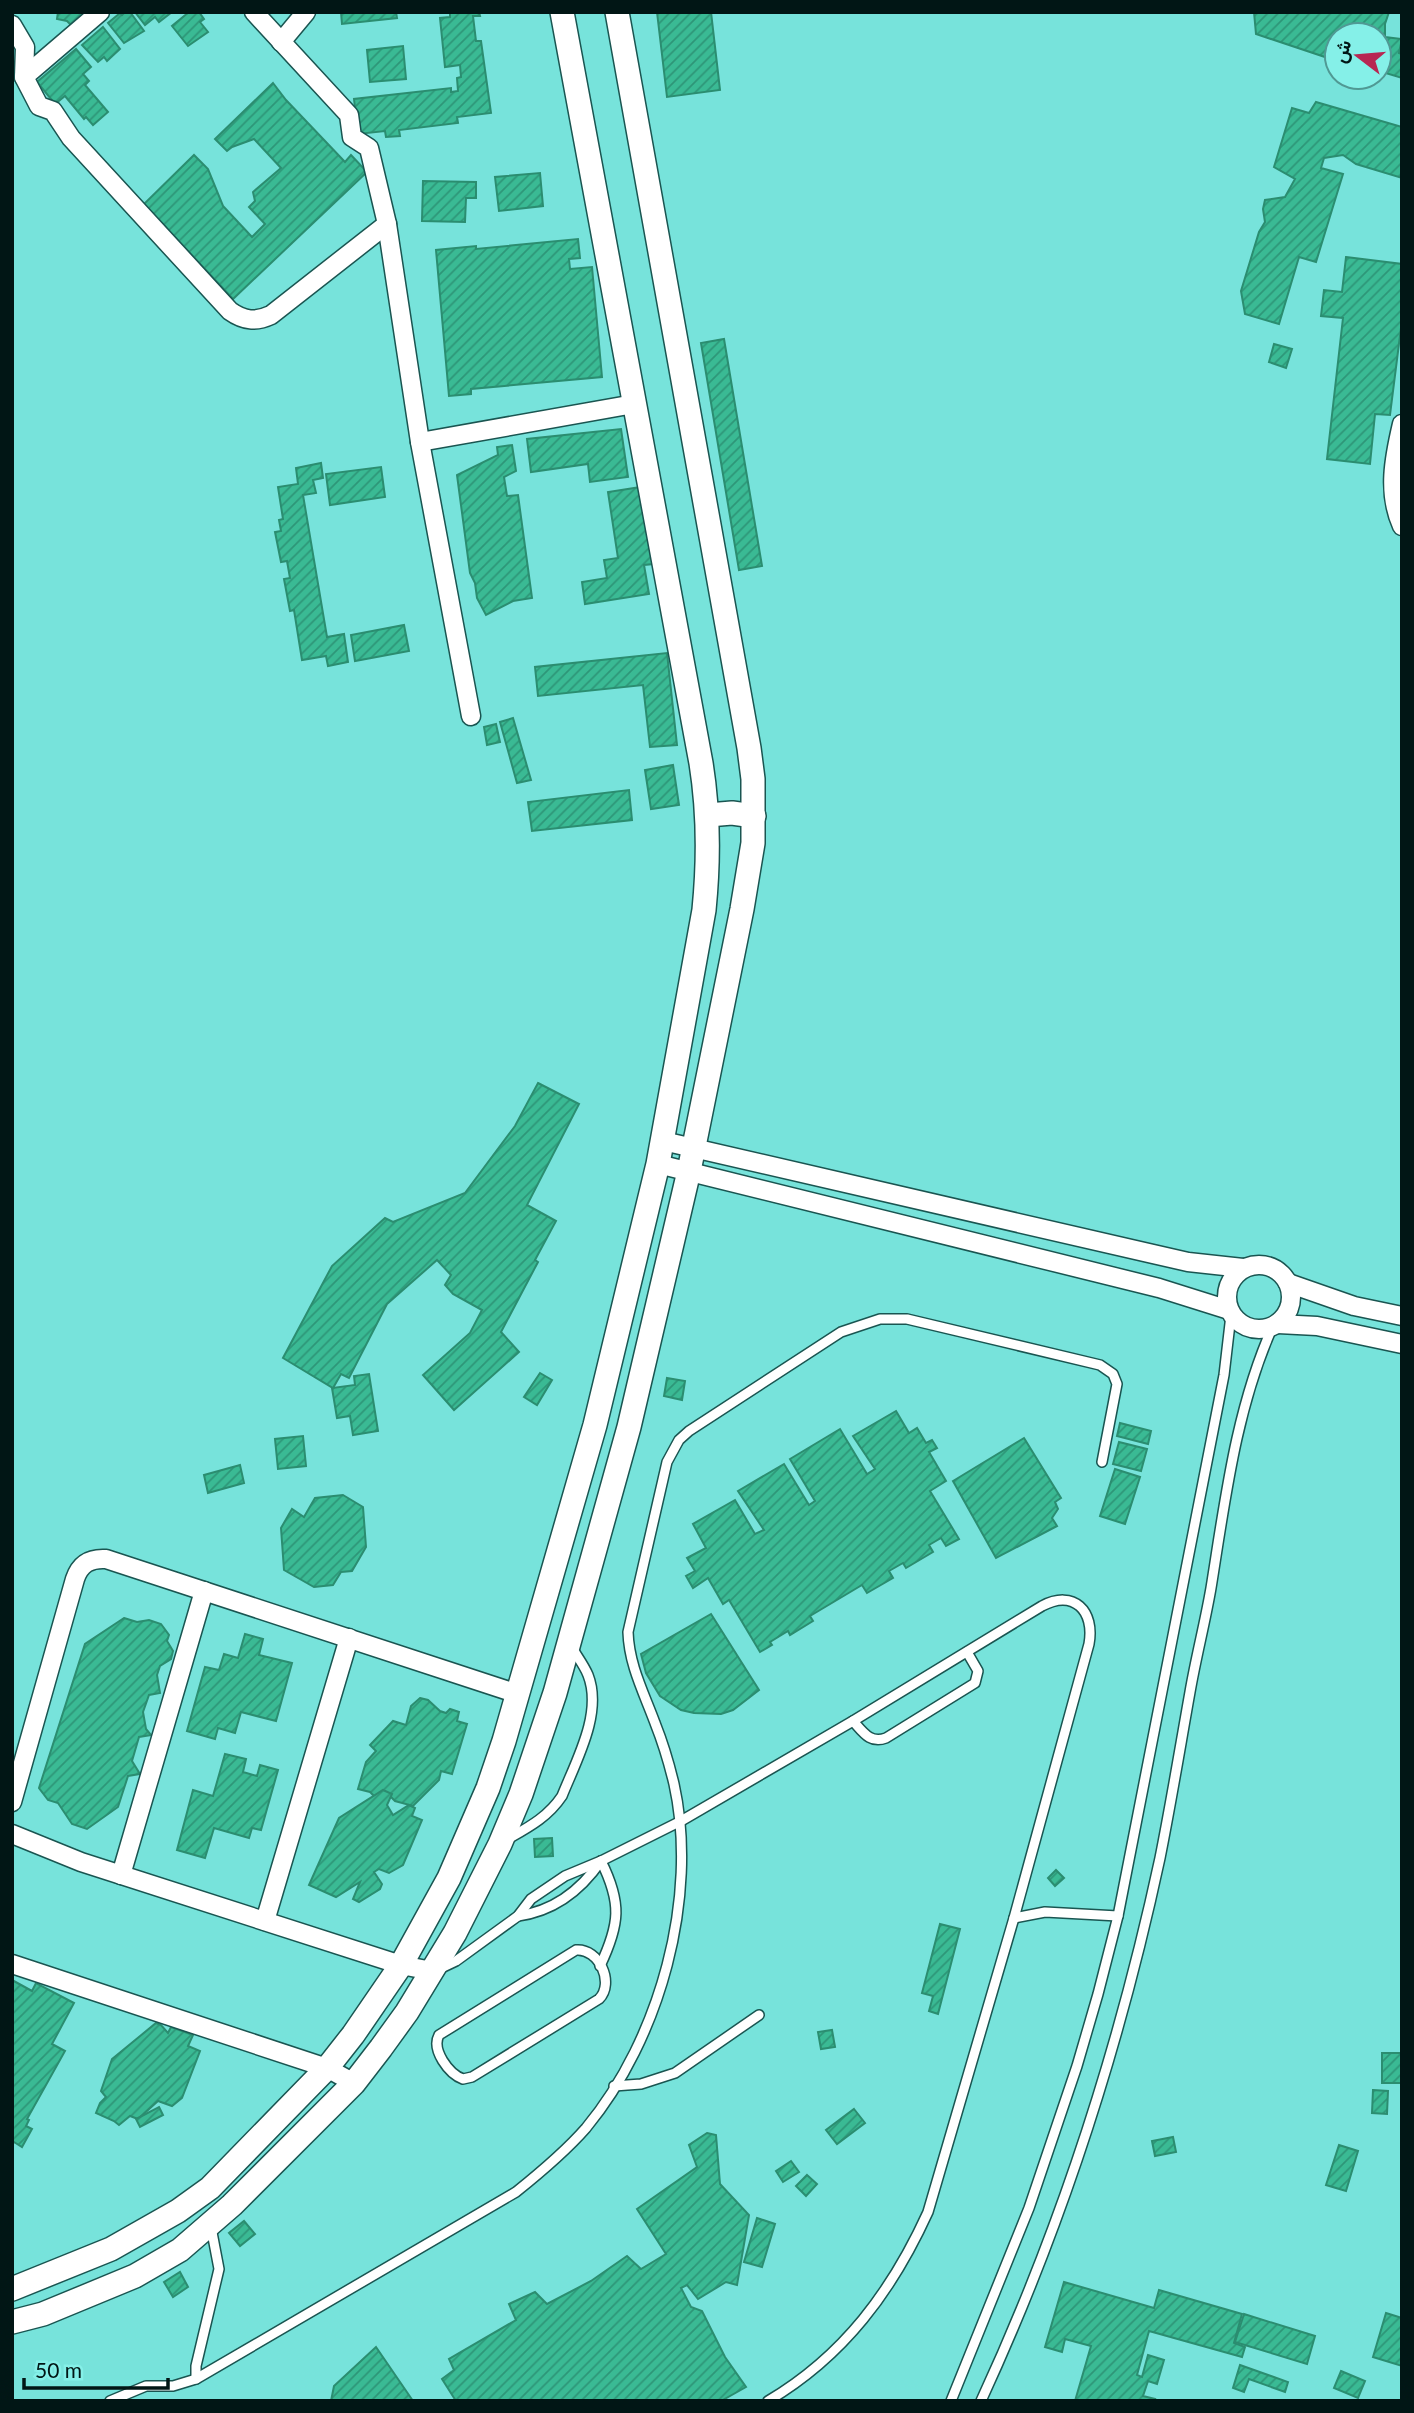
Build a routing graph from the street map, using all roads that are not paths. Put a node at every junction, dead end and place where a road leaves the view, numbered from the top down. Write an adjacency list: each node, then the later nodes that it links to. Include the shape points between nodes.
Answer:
1 (100, 12): 8 (street)
2 (254, 12): 7 (street)
3 (306, 12): 7 (street)
4 (562, 12): 10 (street)
5 (617, 12): 16 (street, via 749,748)
6 (12, 25): 8 (street, via 25,47)
7 (281, 42): 9 (street, via 349,115 352,136 369,148)
8 (24, 77): 9 (street, via 40,106 53,111 71,138 237,316 254,320 271,315)
9 (387, 224): 12 (street)
10 (634, 404): 12 (street); 15 (street)
11 (1402, 424): 13 (street, via 1393,495)
12 (420, 442): 14 (street)
13 (1402, 526)
14 (471, 716)
15 (708, 815): 16 (street); 17 (street, via 704,910)
16 (754, 816): 18 (street, via 742,909)
17 (663, 1140): 18 (street); 19 (street)
18 (695, 1147): 20 (street); 21 (street, via 1188,1262)
19 (658, 1164): 20 (street); 32 (street, via 595,1424)
20 (689, 1171): 23 (street, via 1159,1288); 30 (street, via 629,1427)
21 (1243, 1268): 22 (street, via 1273,1268); 23 (street, via 1230,1282 1226,1301)
22 (1288, 1283): 24 (street, via 1354,1306); 25 (street, via 1290,1305)
23 (1230, 1312): 25 (street, via 1250,1329); 41 (lane, via 1224,1375)
24 (1402, 1316)
25 (1275, 1325): 26 (street, via 1317,1326); 59 (lane, via 1251,1388 1231,1468 1160,1858 1114,2043 1028,2292)
26 (1402, 1344)
27 (1101, 1462): 35 (lane, via 1117,1384 1109,1370 907,1319 880,1320 841,1332 689,1431 667,1462 628,1632 631,1660 666,1753)
28 (204, 1591): 29 (street); 34 (street, via 106,1559 83,1565 75,1579); 39 (street)
29 (349, 1639): 32 (street); 43 (street)
30 (568, 1641): 37 (street, via 539,1744); 37 (lane, via 591,1687 587,1729 556,1805 541,1820)
31 (967, 1652): 33 (lane); 33 (lane, via 978,1671 975,1683 908,1725 875,1740); 42 (lane, via 1058,1600 1083,1609 1091,1626)
32 (518, 1694): 45 (street, via 470,1833)
33 (853, 1721): 35 (lane)
34 (12, 1802)
35 (681, 1821): 38 (lane); 51 (lane, via 680,1885 670,1955 648,2023)
36 (12, 1834): 39 (street)
37 (500, 1844): 47 (street)
38 (601, 1861): 40 (lane, via 573,1871 538,1894); 40 (lane, via 576,1891 540,1912); 46 (lane, via 616,1895 617,1911)
39 (121, 1875): 43 (street)
40 (518, 1916): 47 (lane, via 456,1961)
41 (1118, 1916): 42 (lane, via 1045,1912); 58 (lane, via 1077,2066 1029,2208)
42 (1014, 1918): 57 (lane, via 932,2199 909,2253 852,2333 796,2384)
43 (265, 1921): 45 (street)
44 (12, 1964): 49 (street)
45 (401, 1965): 47 (street); 49 (street)
46 (600, 1966): 46 (lane, via 593,1954 576,1950 439,2035 438,2051 458,2078 472,2077 599,1999 607,1982)
47 (432, 1971): 50 (street)
48 (759, 2015): 51 (lane, via 675,2073 641,2084)
49 (327, 2068): 50 (street); 53 (street, via 210,2188 178,2211 111,2249)
50 (354, 2082): 52 (street)
51 (614, 2086): 55 (lane, via 587,2126 554,2162 516,2192)
52 (210, 2223): 54 (street, via 180,2250 135,2276); 55 (lane, via 219,2269)
53 (12, 2289)
54 (12, 2322)
55 (196, 2379): 56 (lane, via 173,2386 146,2386)
56 (110, 2401)
57 (768, 2401)
58 (951, 2401)
59 (981, 2401)

